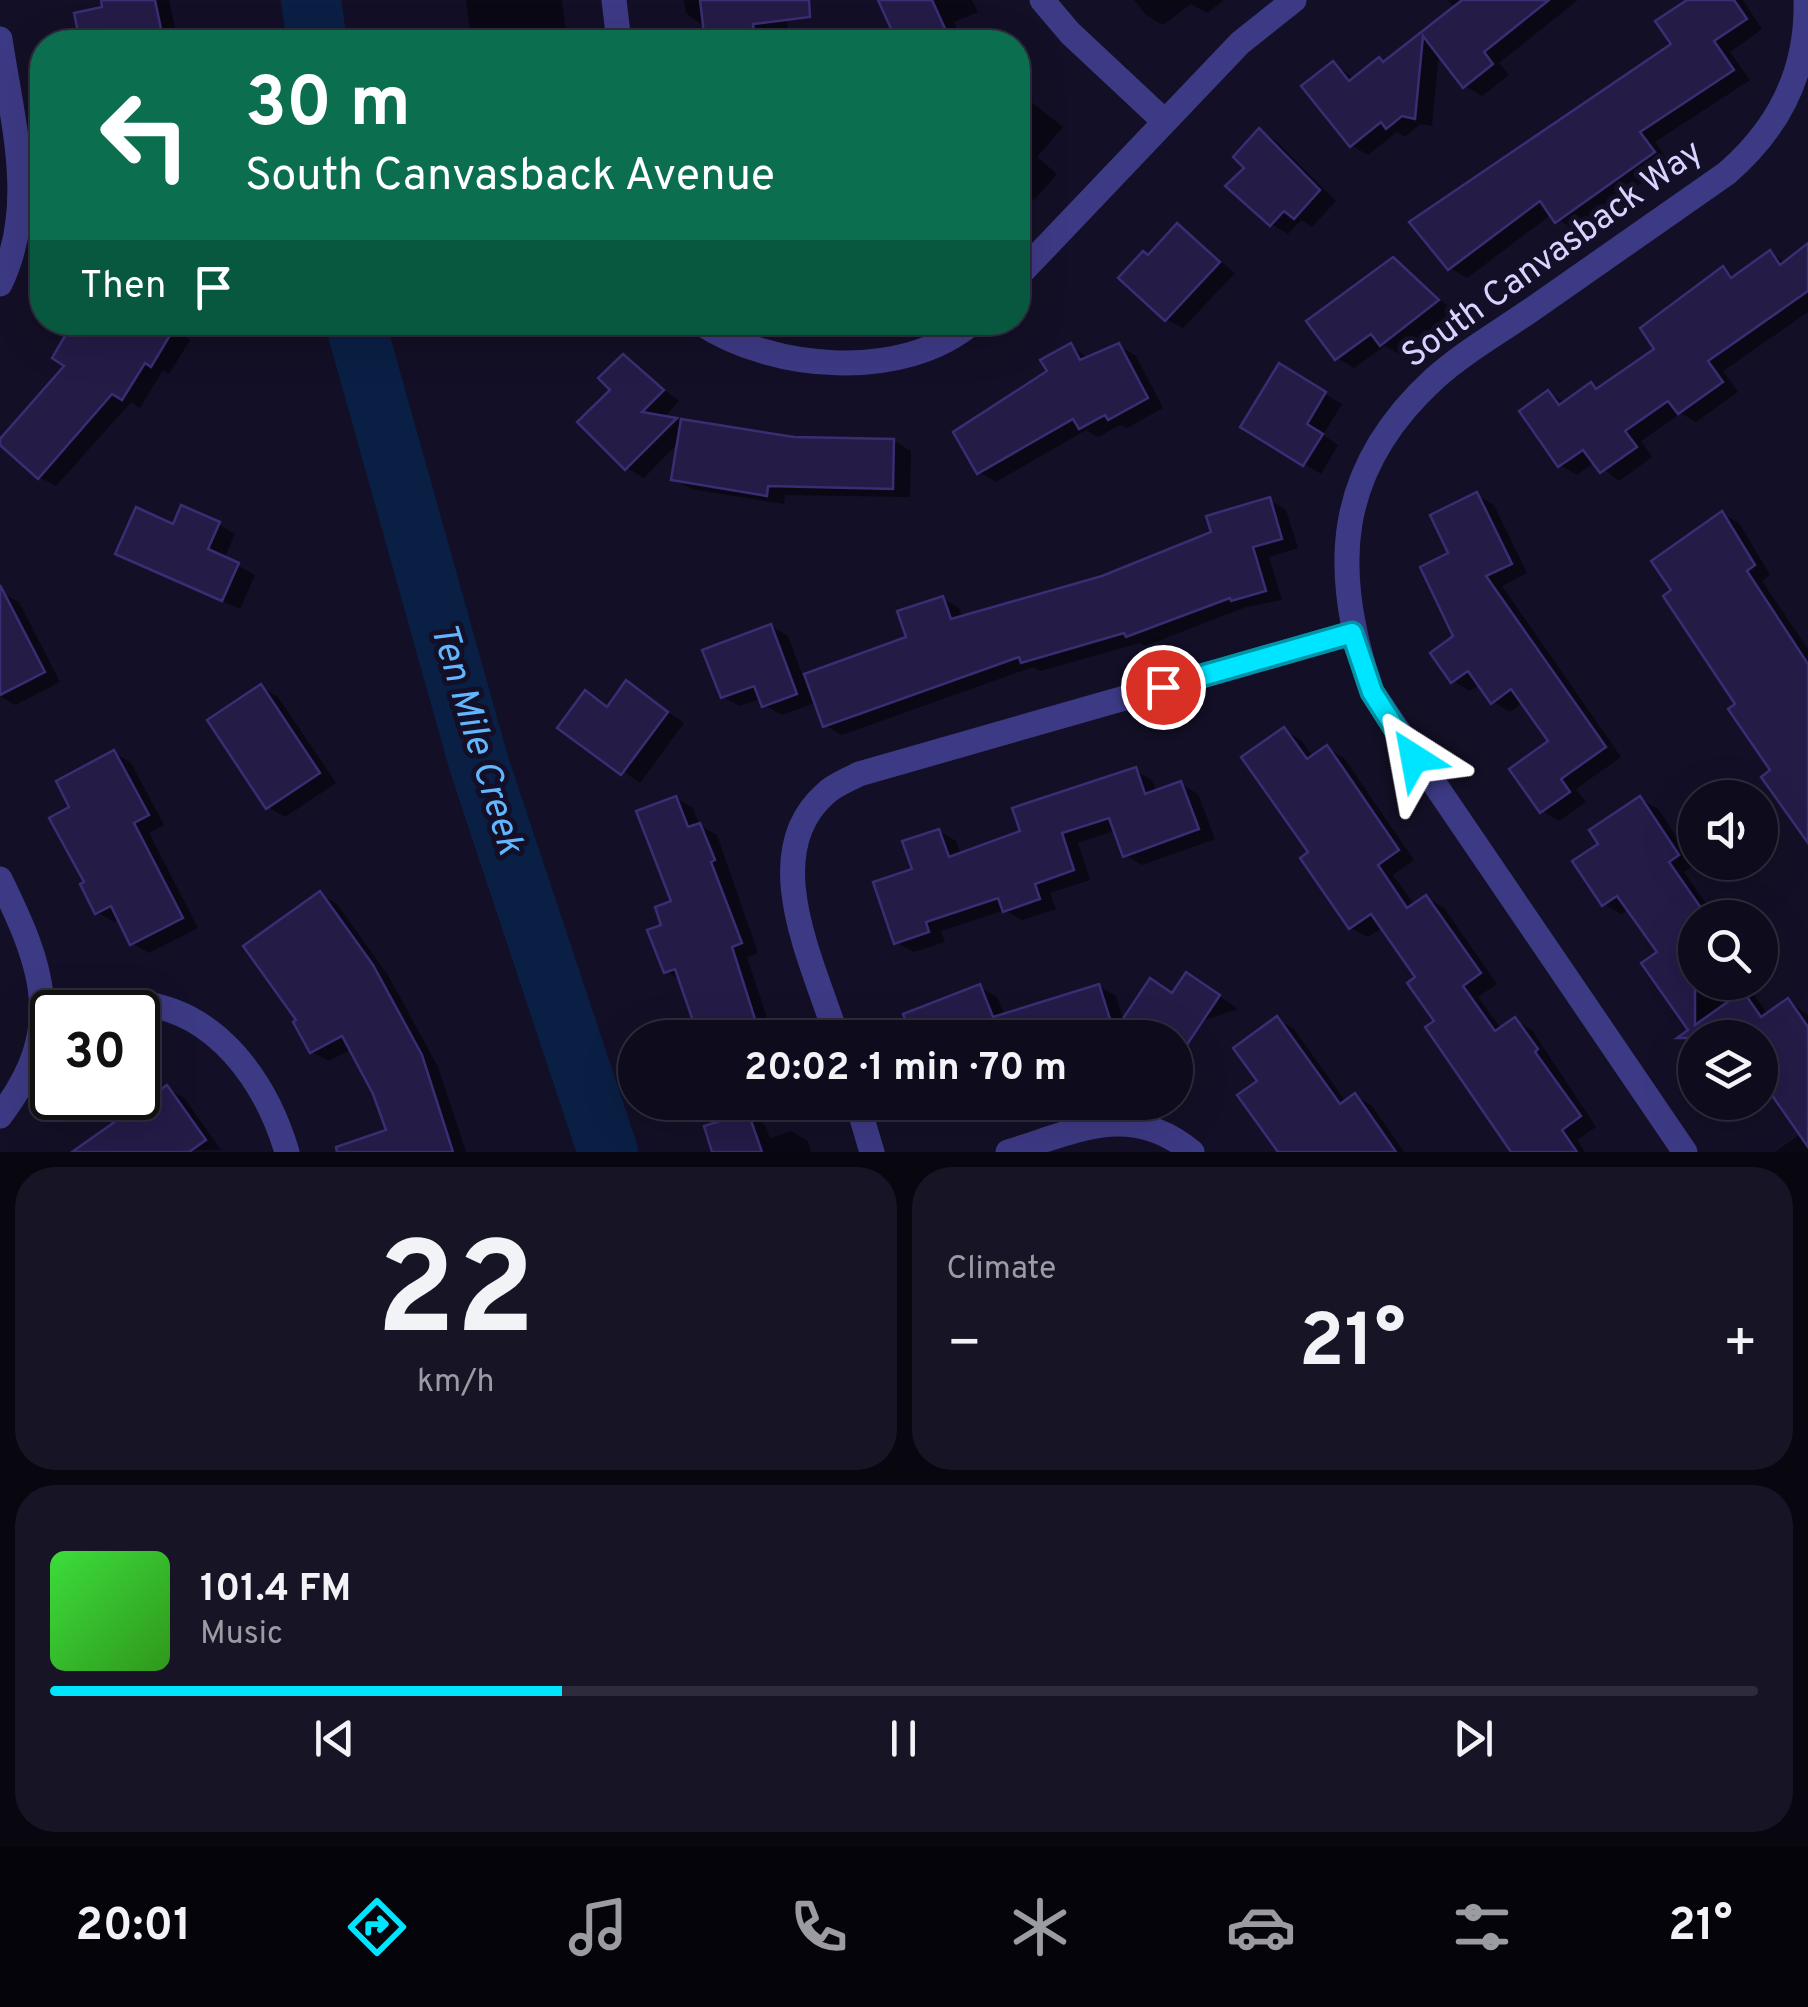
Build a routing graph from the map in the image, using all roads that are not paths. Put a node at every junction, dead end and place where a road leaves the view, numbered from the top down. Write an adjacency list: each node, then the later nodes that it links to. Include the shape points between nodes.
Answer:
1 (614, 0): 5 (street)
2 (1042, 0): 7 (street)
3 (1294, 0): 7 (street, via 1240,43)
4 (1806, 0): 12 (street, South Canvasback Way, via 1806,45 1796,82 1757,147 1437,376 1386,434 1362,484 1347,540)
5 (618, 30)
6 (0, 39): 9 (street, via 22,186 20,224)
7 (1164, 121): 8 (street)
8 (1030, 263)
9 (0, 284)
10 (718, 335): 11 (street, via 760,352 847,363 922,353)
11 (952, 335)
12 (1352, 633): 16 (street, via 859,774 826,792 802,822 790,858 794,896); 24 (street, South Canvasback Way, via 1372,692 1392,724)
13 (0, 879): 14 (street, via 34,950)
14 (41, 990)
15 (160, 1010): 20 (street, via 212,1032 242,1060)
16 (832, 1020)
17 (30, 1062): 18 (street)
18 (0, 1116)
19 (862, 1120): 21 (street)
20 (287, 1152)
21 (872, 1152)
22 (1008, 1152): 23 (street, via 1132,1122 1168,1132)
23 (1192, 1152)
24 (1685, 1152)

